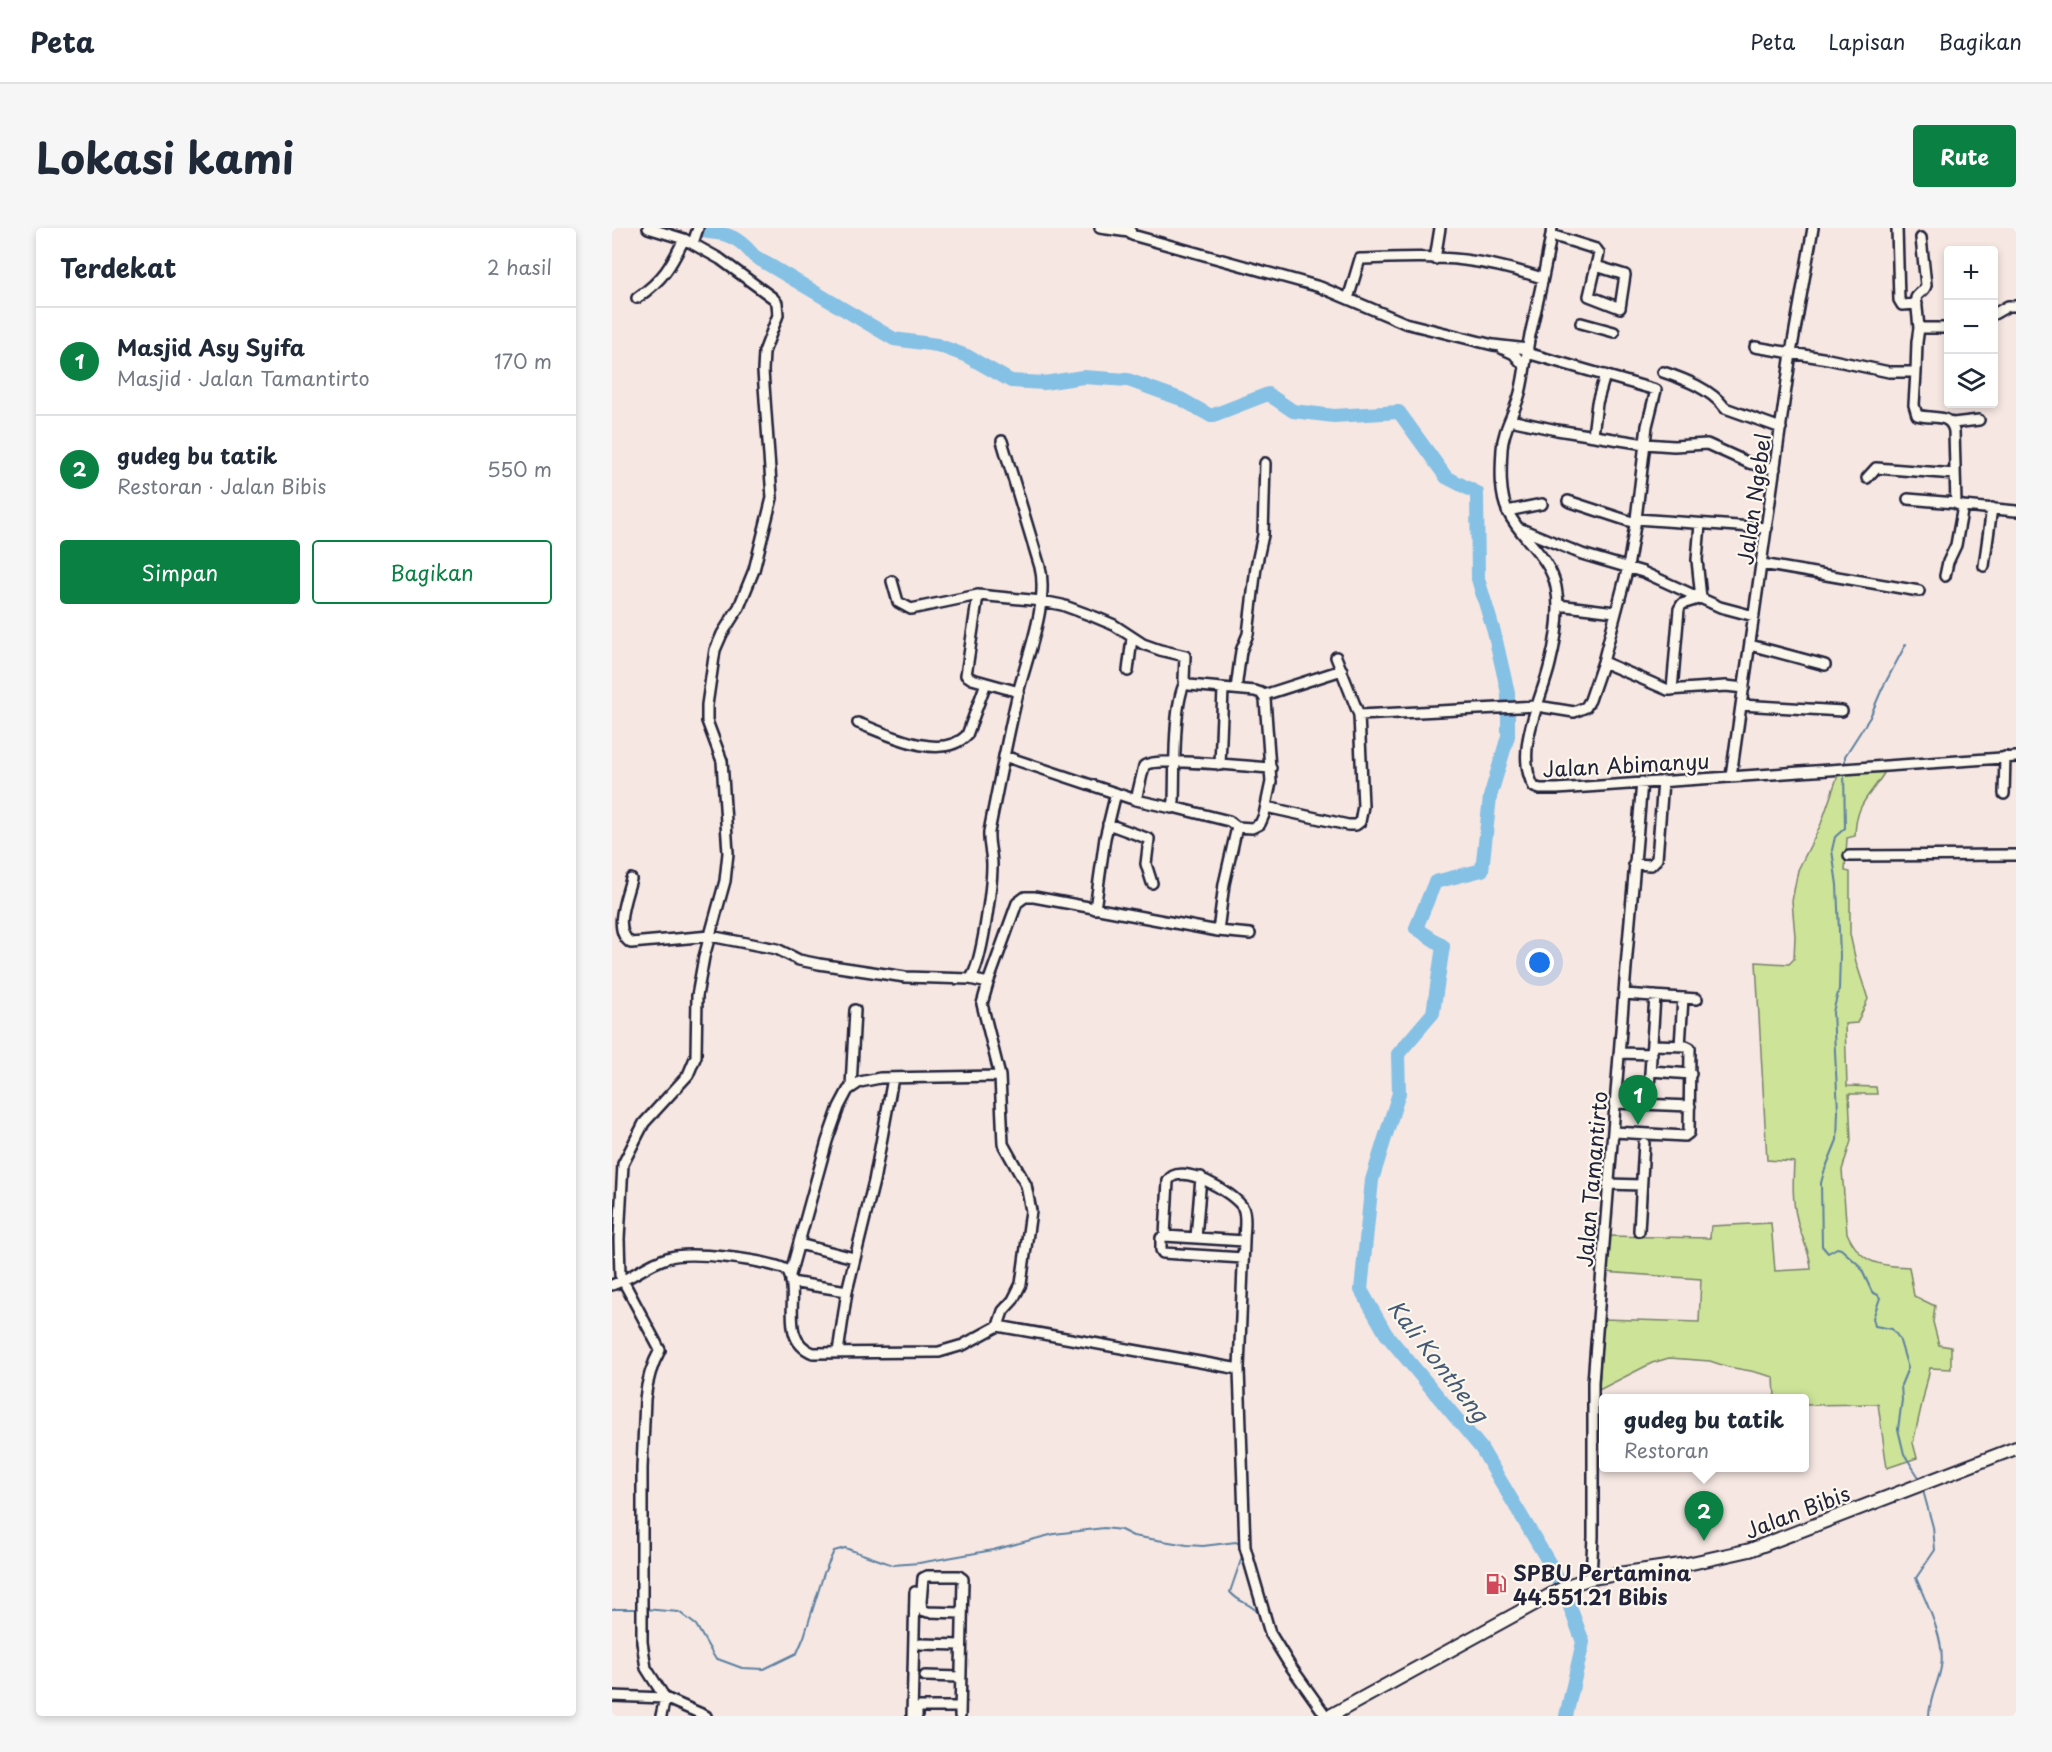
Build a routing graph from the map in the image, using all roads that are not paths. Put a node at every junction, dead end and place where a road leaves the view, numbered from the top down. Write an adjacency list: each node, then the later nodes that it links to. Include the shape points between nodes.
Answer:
1 (648, 228): 10 (street)
2 (1100, 228): 7 (street)
3 (1440, 228): 11 (street)
4 (1812, 228): 26 (street, Jalan Ngebel)
5 (1897, 228): 16 (street, via 1899,300 1902,305)
6 (698, 229): 10 (street)
7 (1129, 230): 15 (street, via 1132,235 1320,287)
8 (1552, 231): 12 (street, via 1596,249); 13 (street, Jalan Abimanyu)
9 (1921, 238): 16 (street, via 1926,285 1916,296)
10 (688, 241): 14 (street, via 665,274); 112 (street, via 768,293 778,309 764,352 763,371 772,498 754,570 715,650 707,705 707,721 722,761 728,852 725,881)
11 (1435, 259): 13 (street, via 1464,260); 15 (street, via 1360,259)
12 (1596, 266): 12 (street, via 1625,275 1620,311 1589,296)
13 (1542, 278): 25 (street, Jalan Abimanyu)
14 (637, 298)
15 (1348, 299): 23 (street, via 1405,323)
16 (1917, 304): 20 (street)
17 (2016, 306): 18 (street)
18 (1998, 312)
19 (1581, 323): 22 (street)
20 (1919, 328): 21 (street); 29 (street)
21 (1944, 328)
22 (1614, 332)
23 (1492, 345): 25 (street); 27 (street, via 1514,354)
24 (1755, 347): 26 (street)
25 (1528, 351): 27 (street, Jalan Abimanyu); 30 (street)
26 (1791, 353): 29 (street, via 1889,372); 34 (street, Jalan Ngebel)
27 (1525, 367): 31 (street, Jalan Abimanyu)
28 (1663, 372): 34 (street, via 1704,390 1725,408)
29 (1916, 372): 33 (street, via 1917,415)
30 (1605, 375): 35 (street); 37 (street, via 1656,390)
31 (1510, 420): 35 (street); 47 (street, Jalan Abimanyu, via 1502,447)
32 (1979, 420): 33 (street)
33 (1953, 423): 40 (street)
34 (1781, 428): 39 (street, Jalan Ngebel)
35 (1593, 435): 37 (street)
36 (1002, 441): 61 (street, via 1042,575)
37 (1645, 444): 39 (street, via 1707,444 1749,463); 49 (street)
38 (1265, 463): 76 (street, via 1262,542)
39 (1775, 469): 51 (street, Jalan Ngebel)
40 (1955, 474): 41 (street, via 1876,468); 45 (street)
41 (1867, 478)
42 (1908, 499): 45 (street)
43 (1568, 501): 49 (street)
44 (1542, 504): 47 (street)
45 (1959, 504): 46 (street); 56 (street, via 1956,545)
46 (1992, 508): 48 (street); 54 (street)
47 (1507, 511): 52 (street, Jalan Abimanyu)
48 (2016, 511)
49 (1636, 521): 50 (street); 55 (street)
50 (1700, 524): 51 (street); 60 (street, via 1697,560)
51 (1767, 528): 53 (street, Jalan Ngebel)
52 (1519, 529): 55 (street); 62 (street, Jalan Abimanyu, via 1549,567)
53 (1762, 564): 58 (street); 64 (street, Jalan Ngebel)
54 (1984, 566)
55 (1628, 567): 60 (street); 63 (street)
56 (1946, 576)
57 (892, 580): 59 (street, via 898,602 911,609)
58 (1919, 591)
59 (978, 595): 61 (street); 72 (street, via 966,673 969,678)
60 (1701, 598): 64 (street); 77 (street, via 1682,604 1679,609)
61 (1042, 601): 65 (street, via 1095,616); 78 (street)
62 (1558, 605): 63 (street); 81 (street, Jalan Abimanyu, via 1552,657)
63 (1615, 612): 68 (street)
64 (1754, 616): 66 (street, Jalan Ngebel)
65 (1132, 638): 70 (street); 73 (street, via 1185,656)
66 (1750, 645): 69 (street); 74 (street, Jalan Ngebel)
67 (1336, 657): 71 (street)
68 (1603, 662): 77 (street); 81 (street, via 1586,707 1574,712)
69 (1825, 665)
70 (1128, 670)
71 (1342, 670): 79 (street); 83 (street)
72 (986, 683): 78 (street); 84 (street, via 971,728 957,743 923,745)
73 (1185, 683): 75 (street); 88 (street, via 1180,694)
74 (1744, 688): 77 (street); 80 (street, Jalan Ngebel)
75 (1222, 689): 76 (street); 89 (street)
76 (1236, 689): 79 (street)
77 (1672, 690)
78 (1018, 692): 85 (street)
79 (1264, 695): 90 (street)
80 (1741, 705): 82 (street); 91 (street, Jalan Ngebel)
81 (1537, 706): 83 (street); 95 (street, Jalan Abimanyu, via 1527,760 1536,788)
82 (1842, 711)
83 (1359, 715): 100 (street, via 1363,806 1360,822 1348,825)
84 (858, 723)
85 (1004, 756): 96 (street); 113 (street, via 989,832 992,865 985,922)
86 (2016, 757): 87 (street, Jalan Abimanyu)
87 (2005, 758): 91 (street, Jalan Abimanyu); 94 (street)
88 (1175, 761): 89 (street); 98 (street, via 1145,764); 99 (street)
89 (1220, 765): 90 (street)
90 (1271, 768): 100 (street)
91 (1731, 776): 93 (street, Jalan Abimanyu)
92 (2016, 780): 94 (street)
93 (1663, 781): 95 (street, Jalan Abimanyu); 105 (street, via 1657,859 1652,865)
94 (2004, 781): 97 (street)
95 (1642, 782): 105 (street, Jalan Tamantirto)
96 (1116, 793): 98 (street); 101 (street)
97 (2004, 794)
98 (1136, 800): 99 (street)
99 (1173, 807): 102 (street, via 1232,822)
100 (1266, 807): 102 (street, via 1257,826)
101 (1108, 824): 107 (street, via 1149,839 1146,864); 108 (street)
102 (1237, 827): 110 (street)
103 (2016, 855): 104 (street)
104 (1850, 856)
105 (1634, 864): 115 (street, Jalan Tamantirto)
106 (631, 879): 109 (street)
107 (1152, 883)
108 (1095, 909): 110 (street); 114 (street, via 1034,897 1019,900)
109 (616, 924): 112 (street, via 626,941 636,944)
110 (1218, 931): 111 (street)
111 (1250, 934)
112 (710, 936): 113 (street, via 777,949 819,964 905,977); 144 (street, via 697,996 696,1056 688,1075 644,1123 623,1164 619,1239)
113 (970, 979): 114 (street)
114 (988, 983): 125 (street, via 983,1012)
115 (1624, 994): 116 (street); 122 (street, Jalan Tamantirto)
116 (1655, 996): 117 (street); 121 (street)
117 (1683, 998): 118 (street); 120 (street)
118 (1697, 999)
119 (855, 1010): 127 (street)
120 (1680, 1046): 121 (street); 124 (street, via 1690,1048)
121 (1652, 1049): 122 (street); 123 (street)
122 (1620, 1053): 128 (street, Jalan Tamantirto)
123 (1651, 1071): 124 (street); 129 (street)
124 (1690, 1074): 130 (street)
125 (1000, 1076): 126 (street); 147 (street, via 1003,1144 1026,1185 1031,1218 1021,1284)
126 (893, 1078): 127 (street, via 867,1080); 141 (street, via 868,1209)
127 (851, 1087): 140 (street, via 842,1099 831,1130)
128 (1616, 1103): 129 (street); 131 (street, Jalan Tamantirto)
129 (1648, 1104): 130 (street)
130 (1690, 1106): 131 (street, via 1687,1136)
131 (1614, 1132): 134 (street, Jalan Tamantirto)
132 (1644, 1143): 135 (street)
133 (1201, 1177): 137 (street, via 1177,1173 1169,1177); 138 (street); 139 (street, via 1241,1205)
134 (1608, 1184): 135 (street); 151 (street, Jalan Tamantirto, via 1593,1382)
135 (1641, 1185): 136 (street)
136 (1639, 1230)
137 (1165, 1236): 138 (street); 142 (street, via 1161,1236 1163,1254)
138 (1196, 1238): 139 (street)
139 (1244, 1241): 142 (street)
140 (799, 1244): 141 (street); 143 (street)
141 (854, 1258): 146 (street)
142 (1243, 1258): 149 (street)
143 (790, 1278): 144 (street, via 784,1268 690,1255 667,1257); 146 (street); 148 (street, via 792,1316 799,1345 813,1353)
144 (623, 1281): 145 (street); 159 (street, via 660,1350 647,1379 645,1399 641,1619 644,1662)
145 (612, 1285)
146 (847, 1291): 148 (street)
147 (998, 1326): 148 (street, via 963,1345 939,1352); 149 (street)
148 (838, 1352)
149 (1239, 1369): 164 (street, via 1245,1547 1270,1633)
150 (2016, 1449): 151 (main road, Jalan Bibis, via 1750,1550)
151 (1591, 1578): 164 (main road, Jalan Bibis, via 1554,1593)
152 (915, 1592): 163 (street)
153 (961, 1613): 153 (street, via 961,1576 923,1578 922,1610); 155 (street)
154 (921, 1644): 155 (street)
155 (961, 1645): 157 (street)
156 (925, 1676): 157 (street)
157 (960, 1677): 160 (street)
158 (612, 1696): 159 (street)
159 (665, 1698): 161 (street); 162 (street)
160 (960, 1712): 163 (street, via 920,1707)
161 (661, 1716)
162 (706, 1716)
163 (914, 1716)
164 (1328, 1716)

